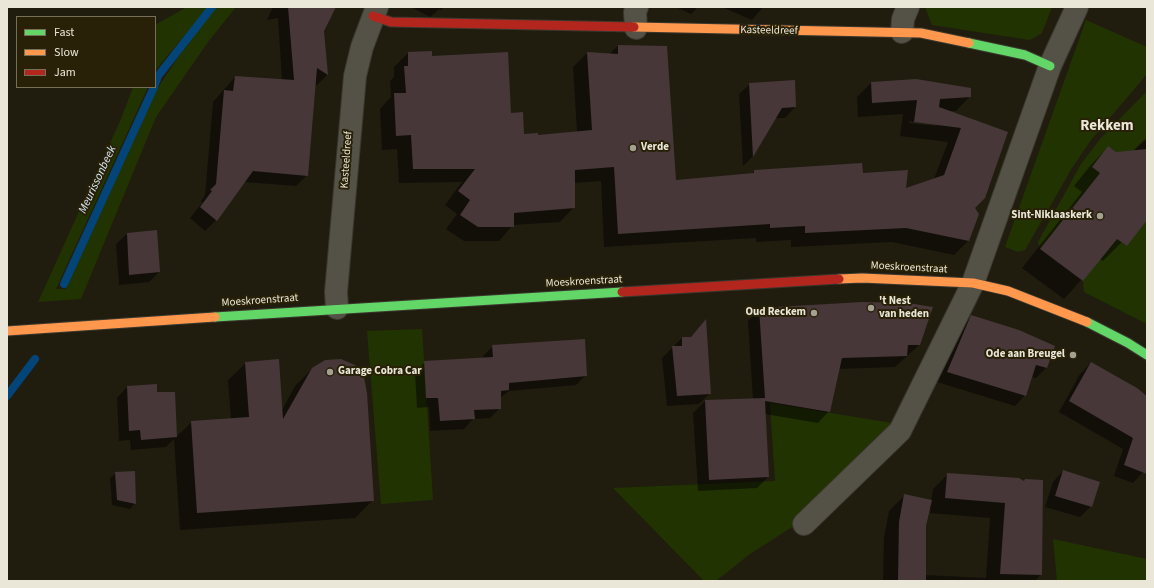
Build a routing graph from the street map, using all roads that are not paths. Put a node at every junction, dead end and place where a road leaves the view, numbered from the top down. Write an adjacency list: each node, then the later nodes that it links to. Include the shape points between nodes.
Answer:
1 (908, 7): 5 (street, via 903,19)
2 (1077, 7): 6 (street)
3 (375, 11): 4 (main road, Kasteeldreef, via 391,22); 8 (street, Kasteeldreef, via 355,76 336,292)
4 (636, 17): 5 (main road, Kasteeldreef)
5 (902, 32): 6 (main road, Kasteeldreef, via 922,33 1025,55)
6 (1050, 66): 7 (street)
7 (975, 276): 8 (main road, Moeskroenstraat, via 862,278); 10 (main road, Moeskroenstraat, via 1076,317 1128,342); 11 (street, via 900,431)
8 (337, 308): 9 (main road, Moeskroenstraat)
9 (7, 331)
10 (1147, 355)
11 (804, 524)

